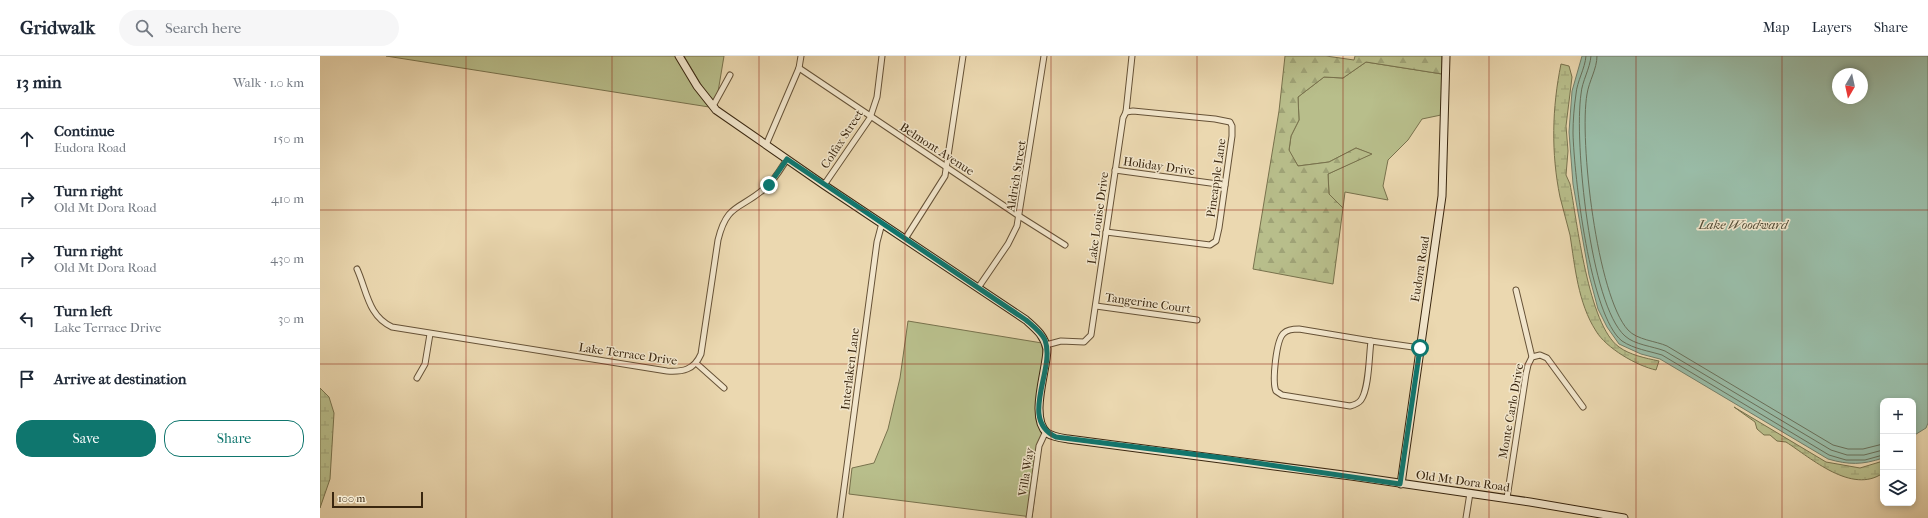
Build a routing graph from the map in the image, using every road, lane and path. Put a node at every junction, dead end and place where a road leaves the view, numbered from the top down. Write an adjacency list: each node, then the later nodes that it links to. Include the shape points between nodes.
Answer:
1 (680, 56): 10 (street, via 697,86)
2 (801, 56): 8 (street)
3 (882, 56): 12 (street, Colfax Street)
4 (962, 56): 15 (street)
5 (1044, 56): 19 (street, Aldrich Street)
6 (1132, 56): 11 (street, Lake Louise Drive)
7 (1446, 56): 32 (street, Eudora Road, via 1442,196)
8 (799, 68): 12 (street, Belmont Avenue); 13 (street)
9 (730, 75): 10 (street)
10 (713, 106): 13 (street)
11 (1126, 112): 16 (street, Lake Louise Drive); 18 (street, Pineapple Lane, via 1148,112 1230,122 1232,136)
12 (870, 118): 15 (street, Belmont Avenue); 17 (street, Colfax Street)
13 (766, 144): 14 (street)
14 (787, 159): 17 (street); 34 (street, via 769,185 733,210 723,223 718,240 704,338)
15 (946, 166): 19 (street, Belmont Avenue); 22 (street, via 945,176)
16 (1115, 170): 18 (street, Holiday Drive); 21 (street, Lake Louise Drive)
17 (824, 185): 20 (street)
18 (1225, 185): 21 (street, Pineapple Lane, via 1216,242 1210,245)
19 (1019, 216): 23 (street, Belmont Avenue); 25 (street, Aldrich Street, via 1008,244)
20 (882, 224): 22 (street); 42 (street, Interlaken Lane, via 877,242)
21 (1106, 232): 27 (street, Lake Louise Drive)
22 (905, 239): 25 (street)
23 (1065, 245)
24 (357, 269): 29 (street, Lake Terrace Drive, via 370,305 379,320 392,327)
25 (978, 288): 31 (street, via 1026,320 1041,334)
26 (1516, 290): 33 (street)
27 (1096, 306): 28 (street, Tangerine Court); 31 (street, Lake Louise Drive, via 1091,336 1086,341 1061,340)
28 (1197, 320)
29 (430, 334): 34 (street, Lake Terrace Drive, via 667,371 684,371); 35 (street, via 425,364)
30 (1371, 341): 30 (street, via 1363,396 1355,405 1282,396 1276,391 1273,382 1280,338 1288,330 1299,329); 32 (street)
31 (1046, 345): 38 (street, via 1047,355 1039,413)
32 (1420, 348): 39 (street, Eudora Road)
33 (1532, 357): 37 (street, Monte Carlo Drive, via 1540,355 1547,358); 41 (street, Monte Carlo Drive, via 1526,374)
34 (696, 363): 36 (street)
35 (417, 378)
36 (724, 388)
37 (1583, 407)
38 (1046, 430): 39 (street, Old Mt Dora Road, via 1056,437 1068,439); 43 (street, Villa Way, via 1039,446)
39 (1400, 484): 40 (street, Old Mt Dora Road)
40 (1470, 493): 41 (street, Old Mt Dora Road); 44 (street)
41 (1507, 498): 45 (street, Old Mt Dora Road)
42 (840, 518)
43 (1029, 518)
44 (1466, 518)
45 (1624, 518)

